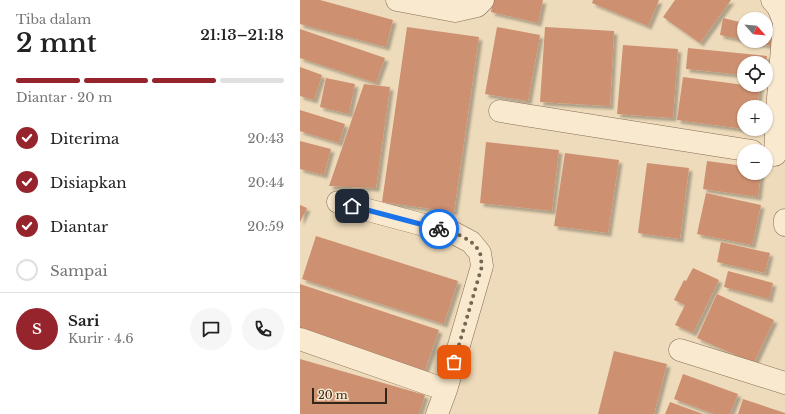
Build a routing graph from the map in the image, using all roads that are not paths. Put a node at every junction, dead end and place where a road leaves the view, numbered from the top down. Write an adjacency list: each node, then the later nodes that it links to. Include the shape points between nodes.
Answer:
1 (397, 0): 2 (street, via 455,12 477,6)
2 (483, 0)
3 (772, 0): 6 (street, via 784,22)
4 (500, 111): 5 (street)
5 (737, 149)
6 (775, 154)
7 (338, 202): 13 (street, via 454,233 471,242 480,253 482,266)
8 (785, 220): 9 (street)
9 (785, 225)
10 (300, 339): 13 (street)
11 (680, 350): 12 (street)
12 (785, 383)
13 (446, 390): 14 (street)
14 (437, 414)

